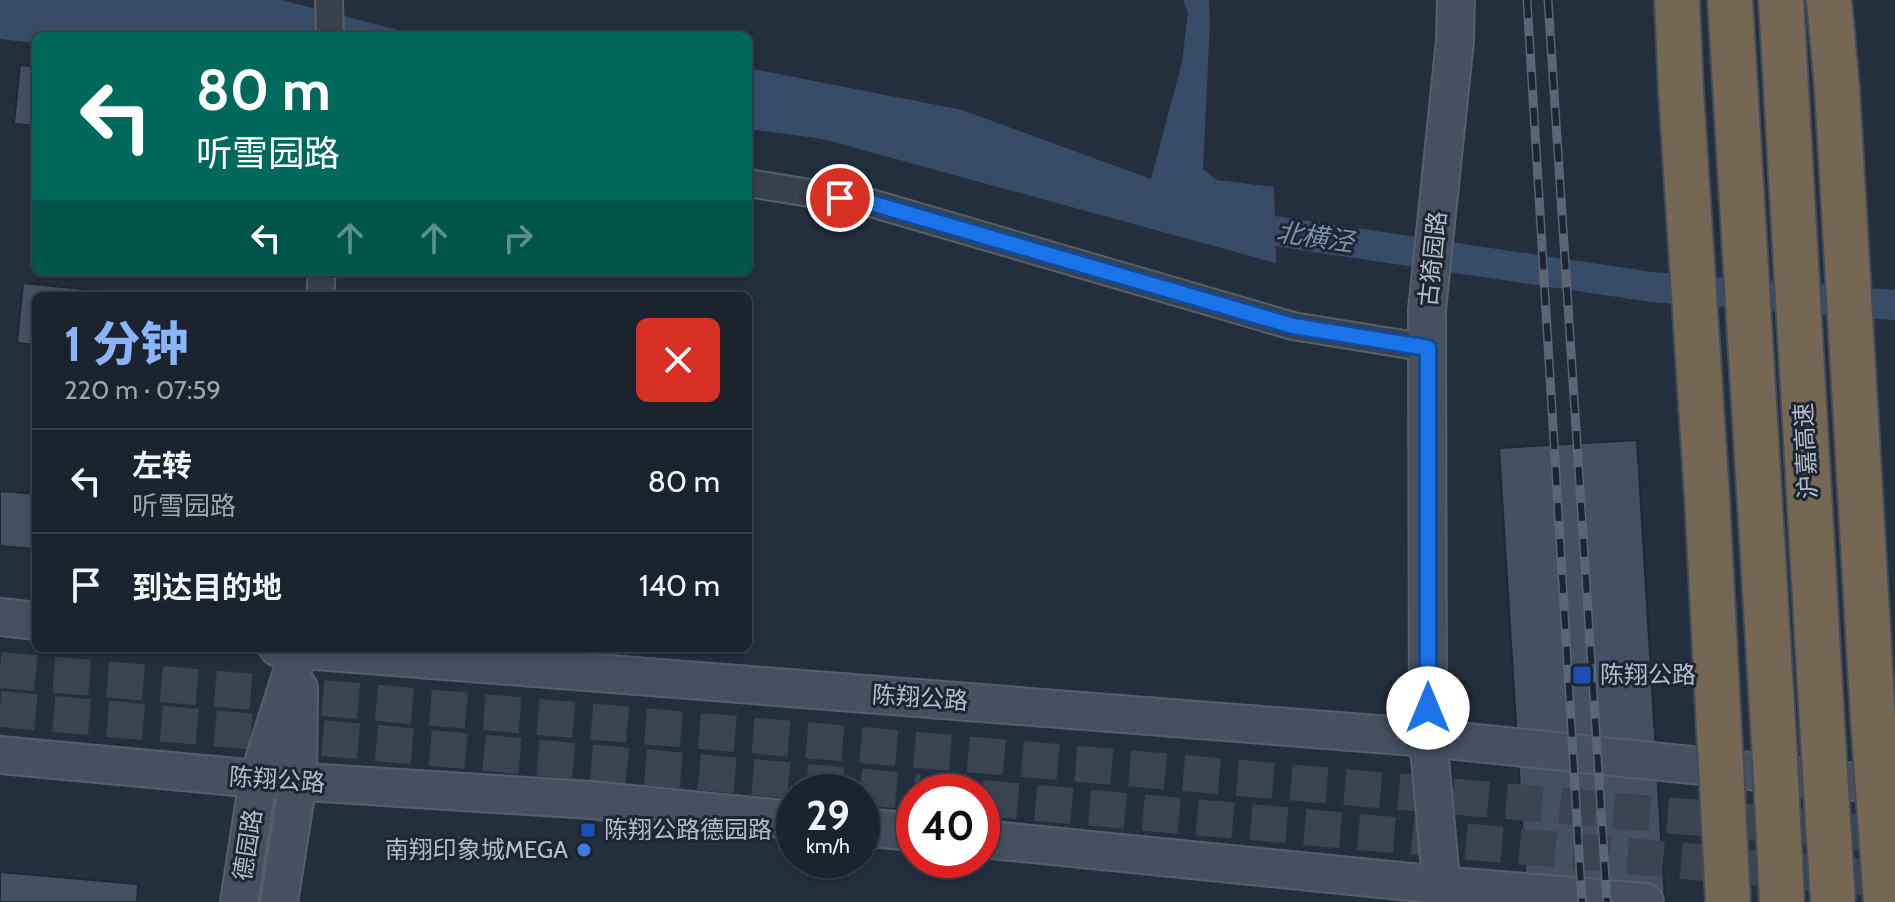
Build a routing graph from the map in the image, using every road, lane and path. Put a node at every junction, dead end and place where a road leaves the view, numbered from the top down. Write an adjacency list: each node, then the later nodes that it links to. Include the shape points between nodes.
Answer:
1 (329, 0): 7 (street)
2 (1456, 0): 9 (main road, 古猗园路, via 1427,310)
3 (1677, 0): 26 (highway, bridge)
4 (1730, 0): 27 (highway, 沪嘉高速, bridge)
5 (1781, 0): 28 (highway, 沪嘉高速, bridge)
6 (1829, 0): 29 (highway, bridge)
7 (330, 32)
8 (752, 184): 9 (street, via 871,203 1293,326)
9 (1428, 348): 15 (main road, 古猗园路)
10 (0, 617): 11 (main road)
11 (32, 621)
12 (291, 652): 17 (main road, 德园路)
13 (292, 652): 18 (main road, 德园路)
14 (330, 652): 15 (main road, 陈翔公路)
15 (1428, 738): 19 (main road, 陈翔公路); 22 (main road, 古猗园路)
16 (0, 755): 17 (main road, 陈翔公路)
17 (258, 779): 18 (main road, 陈翔公路); 23 (main road, 德园路)
18 (298, 782): 20 (main road, 陈翔公路, via 591,800); 24 (main road, 德园路)
19 (1895, 786)
20 (776, 818)
21 (1000, 841): 22 (main road)
22 (1442, 893): 25 (main road)
23 (239, 902)
24 (279, 902)
25 (1645, 902)
26 (1728, 902)
27 (1782, 902)
28 (1833, 902)
29 (1886, 902)

